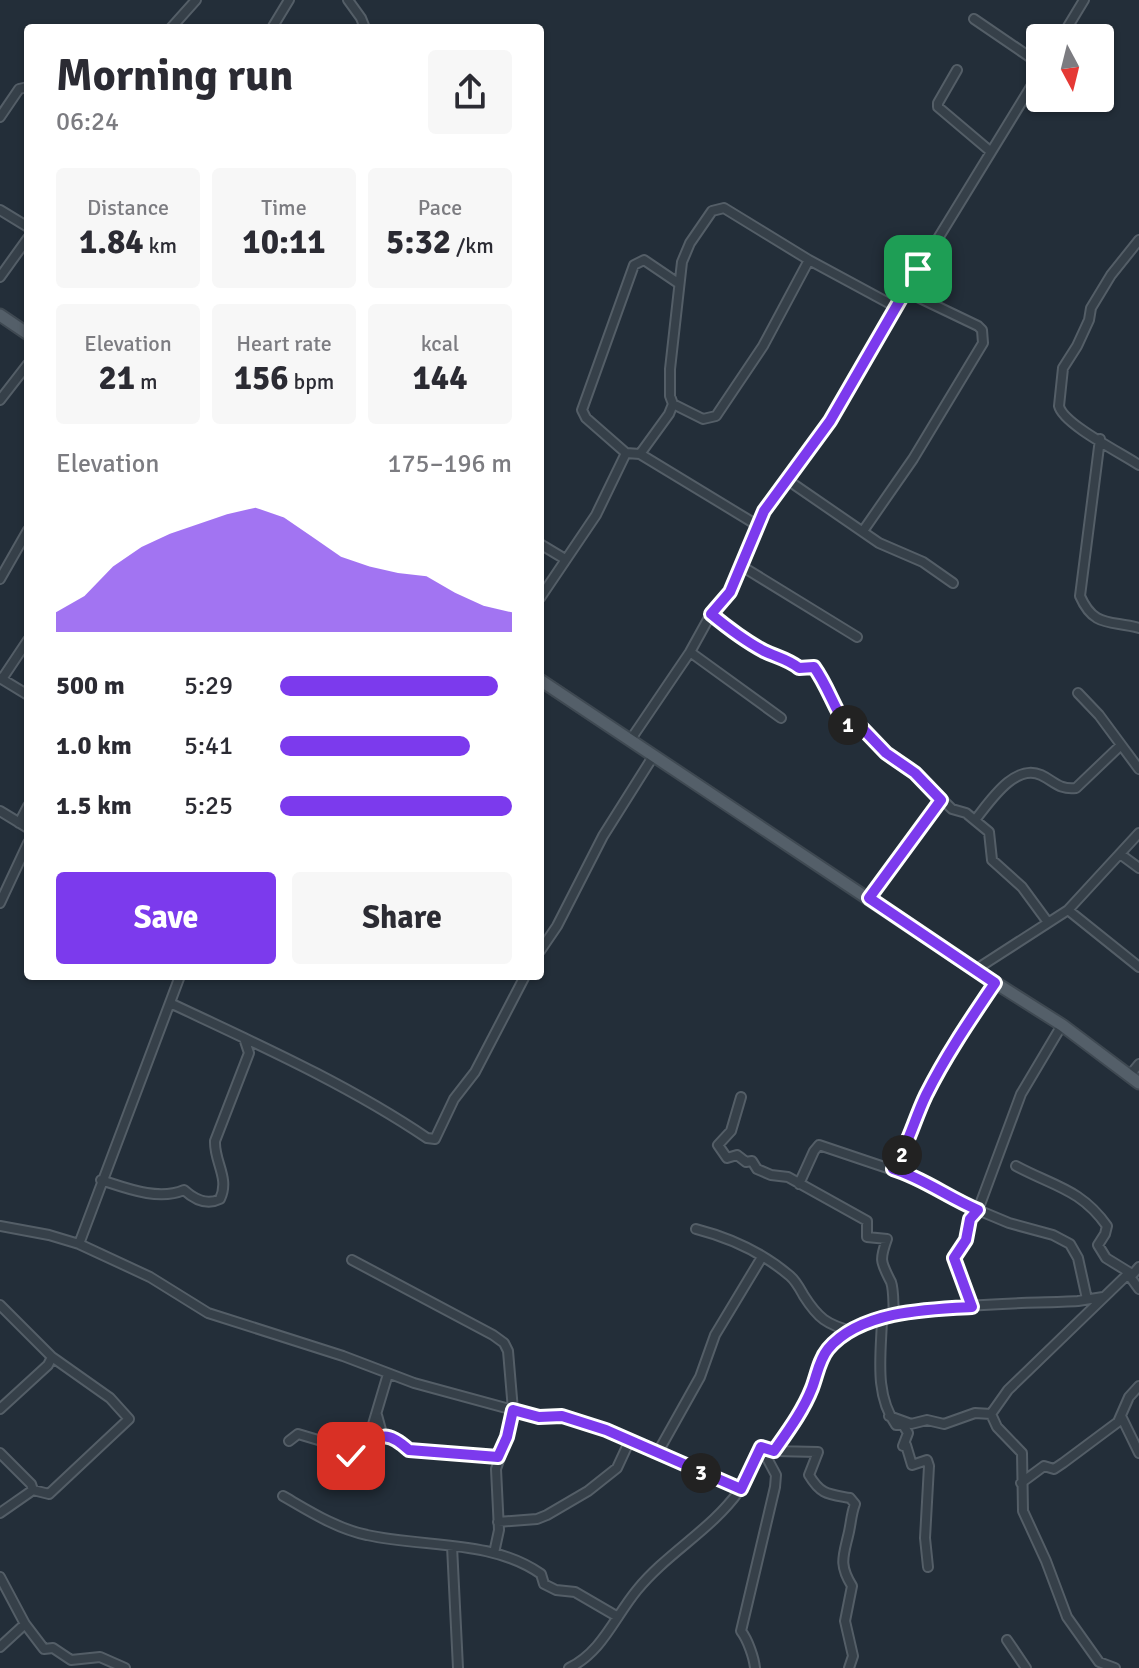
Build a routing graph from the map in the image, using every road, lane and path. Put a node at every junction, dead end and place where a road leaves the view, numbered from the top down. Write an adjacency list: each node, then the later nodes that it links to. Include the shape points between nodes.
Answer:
1 (196, 0): 6 (street)
2 (289, 0): 7 (street)
3 (348, 0): 8 (street)
4 (1084, 0): 9 (street)
5 (974, 19): 10 (street)
6 (175, 24)
7 (274, 24)
8 (363, 24)
9 (1069, 24)
10 (1026, 54)
11 (957, 70): 15 (street, via 938,107)
12 (24, 88): 14 (street)
13 (1026, 94): 15 (street)
14 (0, 117)
15 (990, 151): 23 (street)
16 (0, 210): 17 (street)
17 (24, 225)
18 (1139, 240): 30 (street, via 1101,289 1063,368 1060,411)
19 (24, 244): 21 (street)
20 (809, 260): 22 (street, via 720,207 690,243); 24 (street); 29 (street, via 769,336 716,416 703,419)
21 (0, 277)
22 (678, 283): 29 (street, via 670,369); 31 (street, via 644,260 634,265 582,410)
23 (905, 291): 24 (street); 36 (street, via 978,326 983,343)
24 (896, 307): 34 (street, via 830,421)
25 (0, 315): 26 (main road)
26 (24, 331)
27 (24, 369): 28 (street)
28 (0, 400)
29 (673, 404): 32 (street)
30 (1100, 439): 33 (street); 45 (street, via 1080,596 1086,610 1100,621)
31 (626, 453): 32 (street); 39 (street, via 596,515)
32 (640, 454): 35 (street)
33 (1139, 465)
34 (786, 479): 35 (street); 36 (street)
35 (757, 525): 40 (street)
36 (863, 531): 42 (street)
37 (24, 537): 41 (street)
38 (544, 546): 39 (street)
39 (565, 559): 43 (street)
40 (743, 567): 44 (street); 46 (street)
41 (0, 579)
42 (953, 583)
43 (544, 592)
44 (711, 614): 48 (street); 58 (street, via 767,653 799,668 814,667 845,724 863,729)
45 (1139, 628)
46 (857, 637)
47 (24, 646): 49 (street)
48 (690, 652): 53 (street); 54 (street)
49 (1, 678): 51 (street)
50 (544, 683): 54 (main road)
51 (24, 692)
52 (1078, 693): 55 (street)
53 (781, 718)
54 (631, 739): 56 (main road)
55 (1121, 745): 57 (street); 60 (street, via 1076,788 1057,786 1034,773 1018,776)
56 (654, 755): 66 (main road); 70 (street)
57 (1139, 769)
58 (941, 800): 60 (street); 66 (street)
59 (0, 811): 61 (street)
60 (975, 820): 69 (street, via 989,832 992,860 1022,887)
61 (24, 825)
62 (1139, 833): 64 (street)
63 (24, 852): 67 (street)
64 (1120, 854): 65 (street); 68 (street)
65 (1139, 868)
66 (869, 898): 72 (main road)
67 (0, 903)
68 (1068, 910): 69 (street); 71 (street)
69 (1047, 921): 72 (street)
70 (544, 945)
71 (1139, 967)
72 (975, 970): 75 (main road)
73 (179, 980): 76 (street)
74 (523, 980): 78 (street, via 435,1139)
75 (995, 983): 77 (main road); 83 (street, via 950,1049)
76 (170, 1003): 78 (street); 84 (street)
77 (1062, 1025): 80 (main road); 86 (street, via 1021,1094)
78 (244, 1038): 84 (street, via 249,1053 215,1141 224,1181 220,1199 207,1202 184,1190 173,1195 138,1191)
79 (1139, 1064): 80 (street)
80 (1134, 1080)
81 (741, 1097): 85 (street, via 731,1131 718,1145 727,1158 737,1155 757,1169)
82 (1016, 1166): 92 (street, via 1088,1202 1107,1226 1098,1245 1106,1258)
83 (893, 1169): 85 (street, via 819,1145); 86 (street)
84 (101, 1180): 89 (street)
85 (799, 1184): 98 (street, via 867,1221 867,1237 887,1239 880,1258 891,1283)
86 (978, 1210): 95 (street, via 1070,1244); 97 (street, via 954,1258)
87 (0, 1226): 89 (street)
88 (696, 1229): 90 (street, via 735,1240)
89 (79, 1244): 102 (street, via 150,1277 208,1313)
90 (762, 1257): 100 (street, via 793,1278 829,1325); 116 (street, via 710,1344 700,1377)
91 (352, 1260): 105 (street, via 504,1343)
92 (1133, 1272): 93 (street); 94 (street)
93 (1139, 1289)
94 (1103, 1297): 95 (street); 106 (street, via 1008,1390)
95 (1087, 1299): 97 (street)
96 (0, 1305): 101 (street)
97 (972, 1307): 98 (street)
98 (894, 1315): 99 (street)
99 (882, 1319): 100 (street); 108 (street, via 880,1377)
100 (853, 1331): 115 (street, via 828,1349 804,1404)
101 (52, 1357): 104 (street); 122 (street, via 110,1398 129,1419 49,1494)
102 (388, 1374): 105 (street); 107 (street)
103 (1139, 1386): 109 (street)
104 (0, 1409)
105 (513, 1410): 112 (street, via 562,1416); 119 (street)
106 (991, 1414): 108 (street, via 975,1413 944,1424 911,1424); 120 (street, via 1022,1453)
107 (377, 1415): 110 (street); 111 (street)
108 (889, 1416): 128 (street, via 908,1433 903,1446 912,1465 927,1460 929,1466)
109 (1121, 1416): 118 (street); 120 (street, via 1063,1463 1054,1469 1044,1466)
110 (383, 1437): 111 (street); 119 (street, via 398,1440 409,1450)
111 (372, 1440): 113 (street, via 351,1456 298,1434)
112 (630, 1440): 116 (street); 125 (street, via 617,1468 588,1491 537,1519)
113 (289, 1441)
114 (761, 1447): 115 (street); 121 (street); 138 (street, via 776,1475 741,1631)
115 (774, 1451): 139 (street, via 818,1452 809,1475 814,1486 855,1504 842,1551 852,1586 845,1621 853,1656)
116 (658, 1452): 121 (street)
117 (0, 1453): 122 (street)
118 (1139, 1453)
119 (498, 1457): 125 (street)
120 (1021, 1483): 141 (street, via 1023,1511 1067,1617 1099,1662)
121 (741, 1489): 130 (street, via 637,1589)
122 (33, 1490): 124 (street)
123 (283, 1496): 126 (street, via 362,1534)
124 (0, 1513)
125 (498, 1522): 127 (street)
126 (452, 1546): 127 (street); 136 (street)
127 (494, 1553): 130 (street, via 535,1570 544,1584 575,1592)
128 (928, 1567)
129 (0, 1577): 131 (street)
130 (618, 1617): 134 (street)
131 (25, 1624): 133 (street); 135 (street, via 44,1649 53,1648 71,1660 100,1657)
132 (1007, 1640): 140 (street)
133 (0, 1647)
134 (577, 1666): 137 (street)
135 (125, 1668)
136 (458, 1668)
137 (569, 1668)
138 (755, 1668)
139 (849, 1668)
140 (1026, 1668)
141 (1115, 1668)

